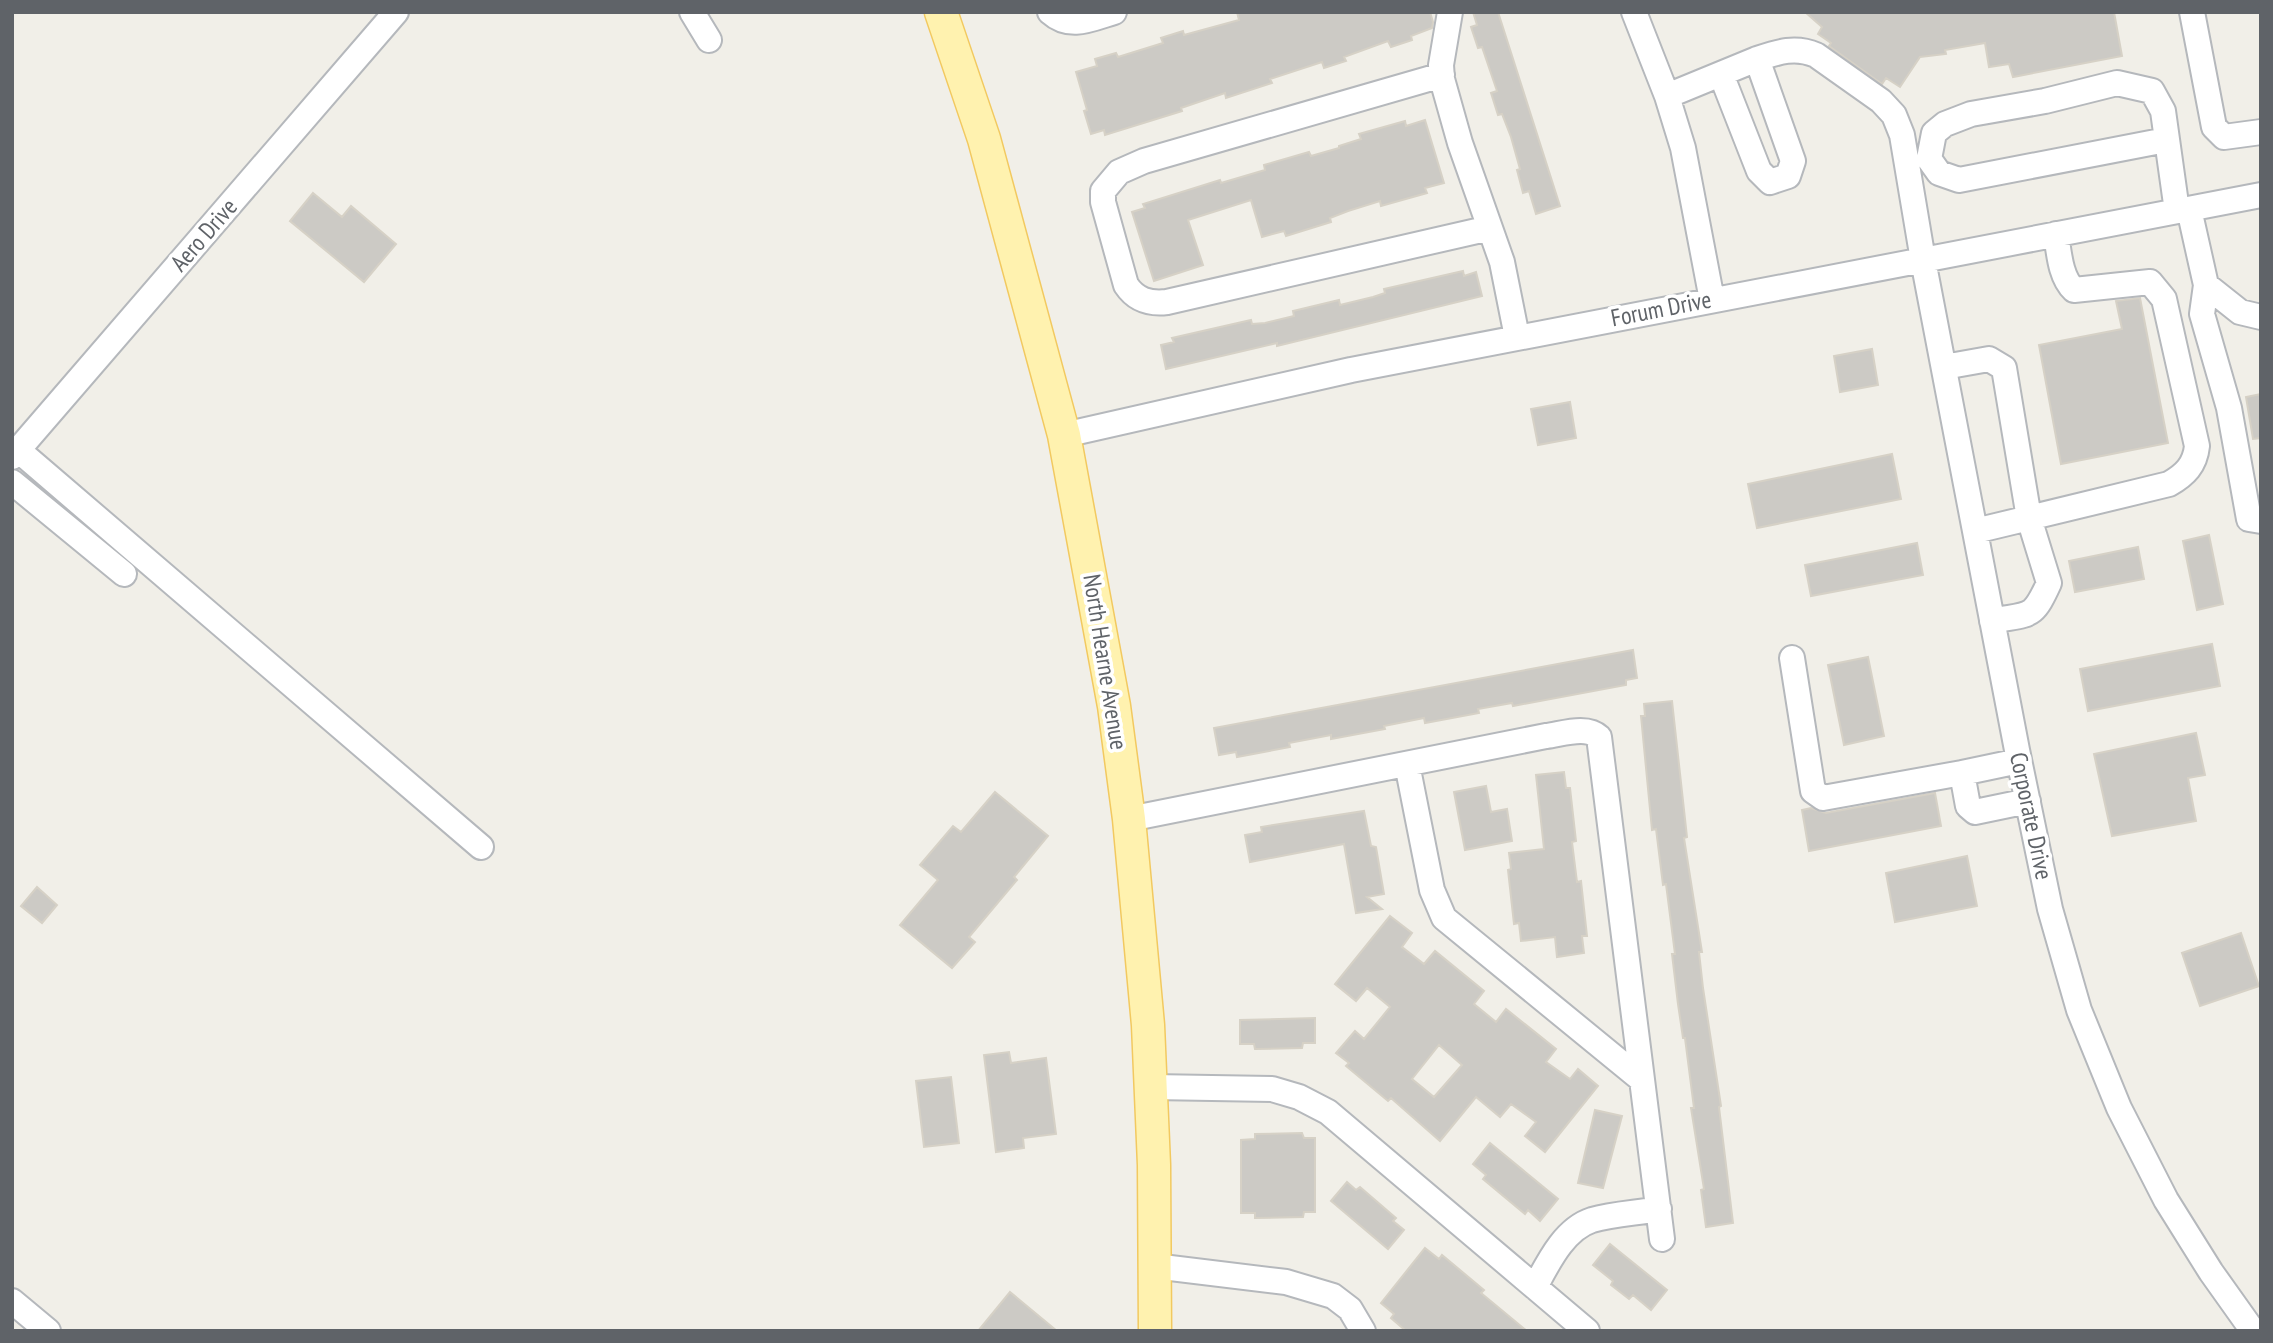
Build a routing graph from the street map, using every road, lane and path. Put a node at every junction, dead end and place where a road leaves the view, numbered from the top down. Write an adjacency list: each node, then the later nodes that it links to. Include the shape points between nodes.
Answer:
1 (396, 12): 27 (street, Aero Drive)
2 (692, 12): 9 (street)
3 (940, 12): 26 (main road, North Hearne Avenue, via 984,139)
4 (1050, 12): 5 (street, via 1070,23)
5 (1114, 12)
6 (1450, 12): 12 (street)
7 (1634, 12): 13 (street)
8 (2192, 12): 14 (street, via 2214,127 2224,137)
9 (709, 40)
10 (1757, 59): 11 (street, Corporate Drive); 11 (street, via 1793,161 1788,176 1770,182 1759,171); 20 (street, Corporate Drive, via 1804,50 1894,115 1902,135)
11 (1721, 74): 13 (street, Corporate Drive)
12 (1442, 75): 18 (street); 18 (street, via 1119,172 1103,191 1103,202 1126,285 1143,301 1167,302)
13 (1667, 96): 22 (street, via 1683,148)
14 (2261, 132)
15 (2166, 140): 15 (street, via 2163,111 2152,91 2117,83 1971,114 1945,124 1934,133 1929,159 1939,173 1959,180); 17 (street)
16 (2261, 195): 17 (street, Forum Drive)
17 (2183, 210): 19 (street, Forum Drive); 21 (street)
18 (1490, 228): 24 (street)
19 (2056, 234): 20 (street, Forum Drive); 29 (street, via 2062,267 2074,290 2150,282 2164,299 2197,446 2189,467 2169,484)
20 (1923, 260): 22 (street, Forum Drive); 25 (street, Corporate Drive)
21 (2206, 285): 23 (street, via 2241,312); 30 (street, via 2202,314 2229,408 2249,519)
22 (1712, 300): 24 (street, Forum Drive)
23 (2261, 317)
24 (1517, 337): 26 (street, Forum Drive)
25 (1944, 367): 29 (street, via 1989,359 2004,368); 31 (street, Corporate Drive)
26 (1064, 435): 39 (main road, North Hearne Avenue, via 1103,641)
27 (15, 453): 40 (street)
28 (12, 482): 32 (street)
29 (2029, 518): 31 (street); 33 (street, via 2049,583 2031,613)
30 (2261, 521)
31 (1975, 531): 33 (street, Corporate Drive)
32 (124, 574)
33 (1992, 621): 35 (street, Corporate Drive)
34 (1792, 658): 37 (street, via 1817,796)
35 (2019, 761): 37 (street); 38 (street, Corporate Drive)
36 (1407, 764): 39 (street); 41 (street, via 1432,890 1444,918); 41 (street, via 1546,736 1582,731 1599,737)
37 (1962, 773): 38 (street, via 1968,806 1975,812)
38 (2028, 801): 52 (street, Corporate Drive, via 2060,947 2098,1060 2166,1200)
39 (1129, 818): 42 (main road, North Hearne Avenue)
40 (481, 847)
41 (1642, 1080): 43 (street)
42 (1152, 1087): 45 (main road, North Hearne Avenue); 46 (street, via 1272,1089 1328,1112)
43 (1658, 1209): 44 (street); 46 (street, via 1591,1220 1574,1230)
44 (1662, 1239)
45 (1154, 1266): 49 (main road, North Hearne Avenue); 50 (street, via 1286,1282 1333,1296 1350,1309)
46 (1535, 1287): 51 (street)
47 (12, 1301): 48 (street)
48 (48, 1331)
49 (1155, 1331)
50 (1363, 1331)
51 (1587, 1331)
52 (2253, 1331)

